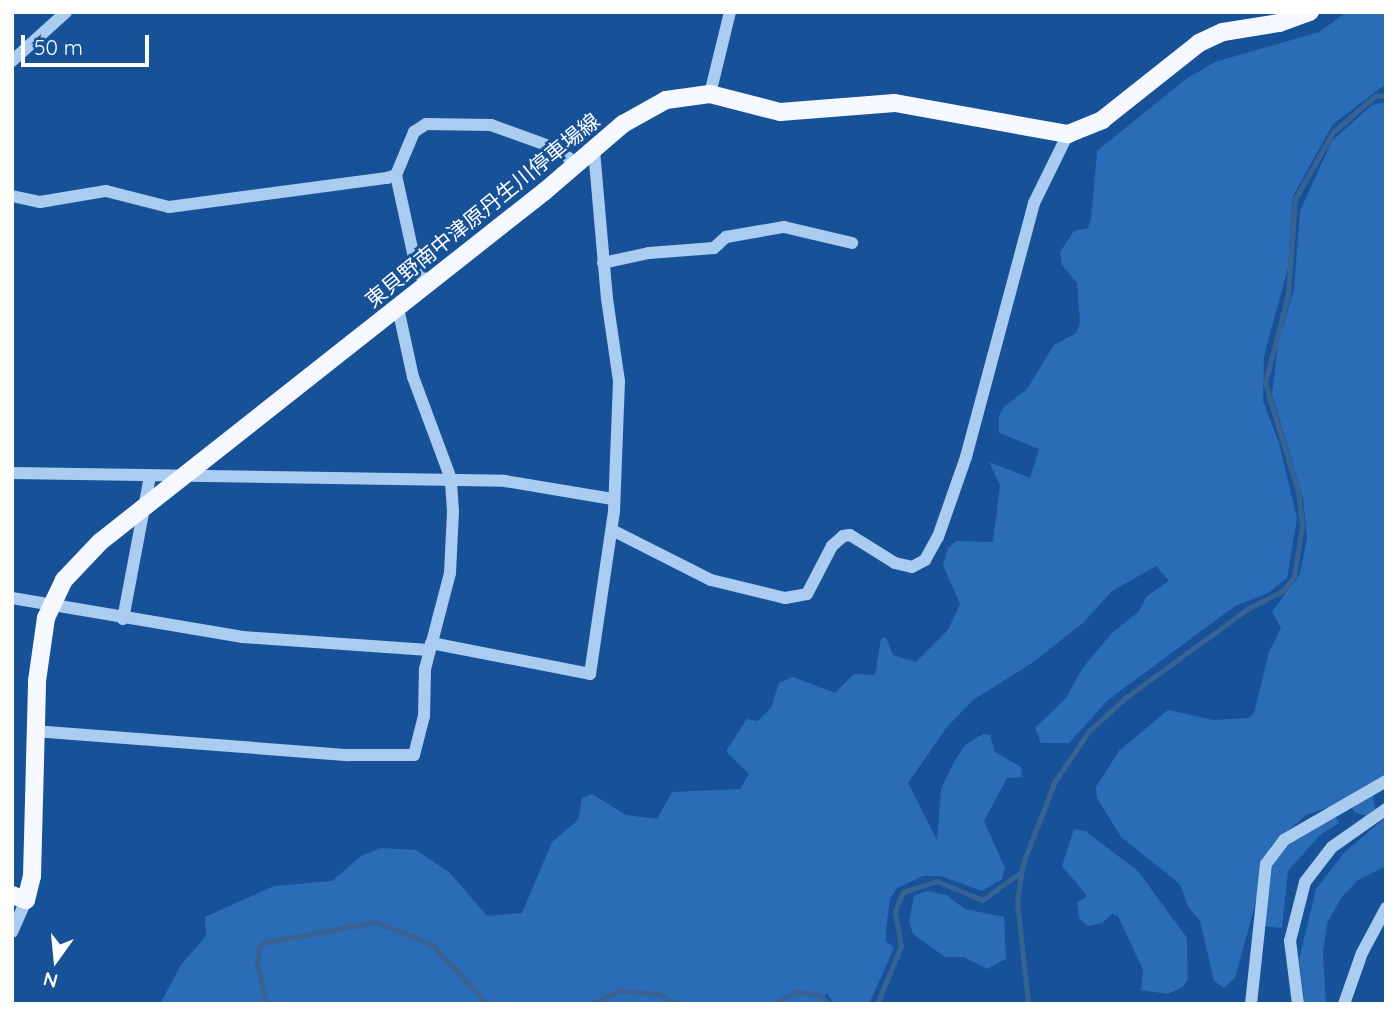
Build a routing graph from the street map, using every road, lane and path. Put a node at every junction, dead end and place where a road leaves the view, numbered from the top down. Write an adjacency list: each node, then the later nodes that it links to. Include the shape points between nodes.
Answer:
1 (66, 12): 4 (street)
2 (730, 12): 5 (street)
3 (1310, 12): 6 (main road, via 1223,33 1199,44 1102,120)
4 (12, 61)
5 (710, 94): 6 (main road, 東貝野南中津原丹生川停車場線, via 780,112 895,103); 7 (main road, 東貝野南中津原丹生川停車場線, via 666,100 622,124)
6 (1068, 134): 21 (street, via 1034,203 966,457 938,537 925,560 912,567 895,563 850,536 842,536 807,594 785,598 711,580)
7 (594, 150): 8 (main road, 東貝野南中津原丹生川停車場線); 12 (street)
8 (577, 164): 9 (street, via 555,148 491,125 426,124 414,132); 13 (main road, 東貝野南中津原丹生川停車場線)
9 (396, 175): 10 (street, via 169,207 106,191 40,202); 13 (street, via 417,271)
10 (12, 196)
11 (852, 243): 12 (street, via 784,227 726,237 714,248 649,253)
12 (603, 263): 19 (street, via 619,362)
13 (428, 284): 14 (main road, 東貝野南中津原丹生川停車場線)
14 (398, 307): 17 (main road, 東貝野南中津原丹生川停車場線); 18 (street, via 413,377)
15 (12, 473): 16 (street)
16 (150, 476): 17 (street); 20 (street)
17 (186, 477): 18 (street); 20 (main road, 東貝野南中津原丹生川停車場線)
18 (451, 479): 19 (street, via 531,484); 25 (street, via 450,573)
19 (612, 499): 21 (street)
20 (141, 511): 23 (main road, 東貝野南中津原丹生川停車場線, via 84,557); 24 (street)
21 (612, 530): 25 (street, via 590,674)
22 (12, 598): 23 (street)
23 (50, 604): 24 (street); 26 (main road, 東貝野南中津原丹生川停車場線)
24 (122, 619): 25 (street, via 270,640)
25 (430, 647): 26 (street, via 424,716 414,755 348,755)
26 (34, 731): 29 (main road, 東貝野南中津原丹生川停車場線, via 34,837)
27 (1386, 781): 32 (street, via 1284,840 1266,864)
28 (1386, 809): 33 (street, via 1332,847 1305,882 1290,941)
29 (17, 900): 31 (street)
30 (1384, 915): 34 (street)
31 (12, 932)
32 (1251, 1004)
33 (1298, 1004)
34 (1344, 1004)

